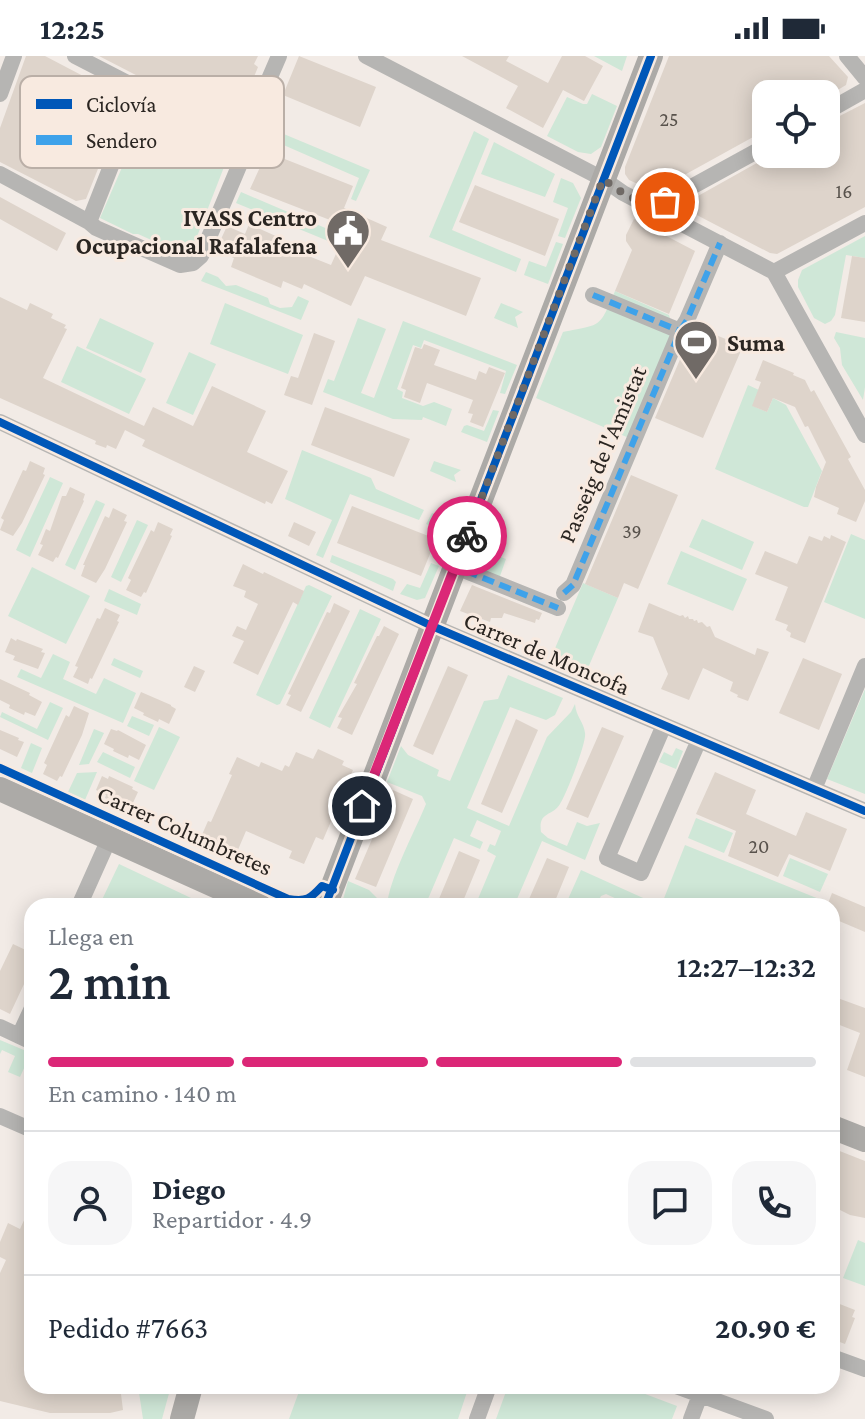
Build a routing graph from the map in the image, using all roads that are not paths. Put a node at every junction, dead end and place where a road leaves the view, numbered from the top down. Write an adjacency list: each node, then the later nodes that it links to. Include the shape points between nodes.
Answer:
1 (14, 56): 11 (street)
2 (75, 56): 7 (street)
3 (279, 56): 8 (street)
4 (366, 56): 17 (street)
5 (651, 56): 17 (street)
6 (847, 56): 9 (street)
7 (114, 76)
8 (270, 76)
9 (865, 78)
10 (865, 90): 12 (street)
11 (0, 94)
12 (840, 104)
13 (752, 154): 18 (street)
14 (110, 168): 19 (street)
15 (238, 168): 19 (street, via 201,256 193,263 180,265)
16 (0, 174): 19 (street)
17 (603, 179): 18 (street); 28 (street)
18 (653, 208): 21 (street)
19 (89, 222)
20 (865, 223): 22 (street)
21 (720, 243): 22 (street); 24 (street, Passeig de l'Amistat)
22 (774, 272): 26 (street)
23 (593, 295): 24 (street)
24 (680, 331): 27 (street, Passeig de l'Amistat, via 573,585 561,600)
25 (0, 422): 28 (street, Carrer de Moncofa)
26 (865, 435)
27 (466, 571)
28 (432, 626): 30 (street, Carrer de Moncofa); 38 (street)
29 (865, 666): 33 (street)
30 (664, 725): 31 (street, Carrer de Moncofa); 31 (street, via 607,858 641,873)
31 (699, 740): 33 (street, Carrer de Moncofa)
32 (0, 789): 35 (street)
33 (814, 789): 34 (street, Carrer de Moncofa)
34 (865, 811)
35 (109, 839): 36 (street); 37 (street)
36 (83, 898)
37 (242, 898)
38 (328, 898)
39 (0, 1027): 40 (street)
40 (24, 1038)
41 (0, 1116): 42 (street)
42 (24, 1126)
43 (840, 1130): 44 (street)
44 (865, 1140)
45 (840, 1360): 46 (street)
46 (865, 1369)
47 (189, 1394): 50 (street)
48 (486, 1394): 51 (street)
49 (700, 1395): 52 (street); 53 (street)
50 (182, 1419)
51 (477, 1419)
52 (691, 1419)
53 (766, 1419)

